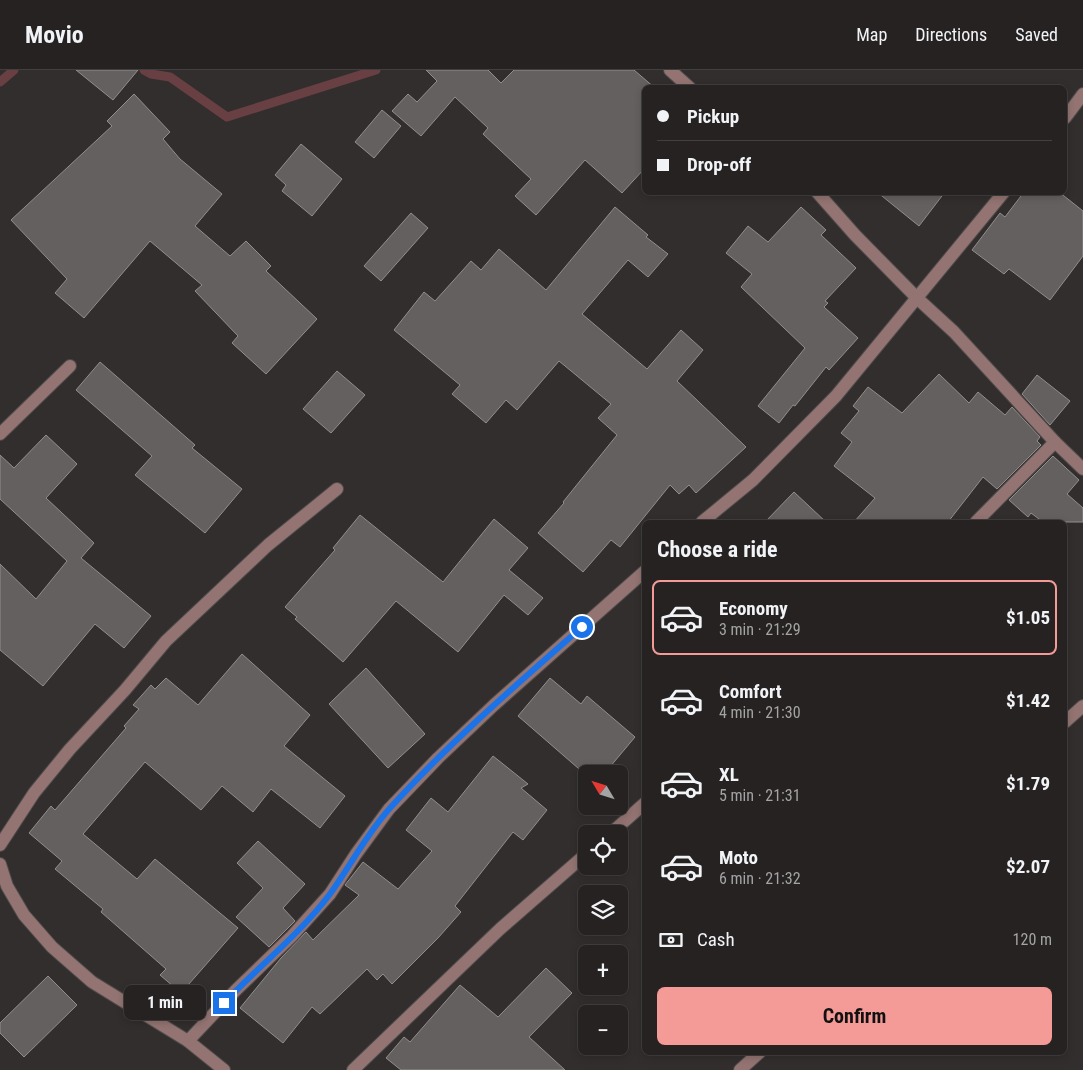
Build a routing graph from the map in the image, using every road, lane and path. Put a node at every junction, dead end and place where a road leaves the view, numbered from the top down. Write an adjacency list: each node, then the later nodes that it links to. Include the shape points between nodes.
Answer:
1 (670, 70): 2 (street)
2 (687, 85)
3 (1083, 94): 4 (street)
4 (1067, 115)
5 (820, 195): 7 (street)
6 (1002, 195): 7 (street)
7 (918, 299): 10 (street, via 954,332); 13 (street, via 836,396 753,480)
8 (70, 366): 9 (street)
9 (0, 434)
10 (1055, 442): 11 (street); 14 (street)
11 (1083, 469)
12 (337, 489): 20 (street, via 268,544 166,641 34,793)
13 (704, 520)
14 (978, 520)
15 (642, 574): 23 (street, via 438,758 389,809 330,894)
16 (1083, 706): 17 (street)
17 (1067, 720)
18 (642, 806): 19 (street)
19 (620, 825)
20 (0, 845)
21 (578, 861): 26 (street, via 500,929)
22 (0, 864): 23 (street, via 7,886 24,915 52,947 92,982)
23 (188, 1041): 25 (street)
24 (757, 1055): 27 (street)
25 (224, 1070)
26 (353, 1070)
27 (740, 1070)

